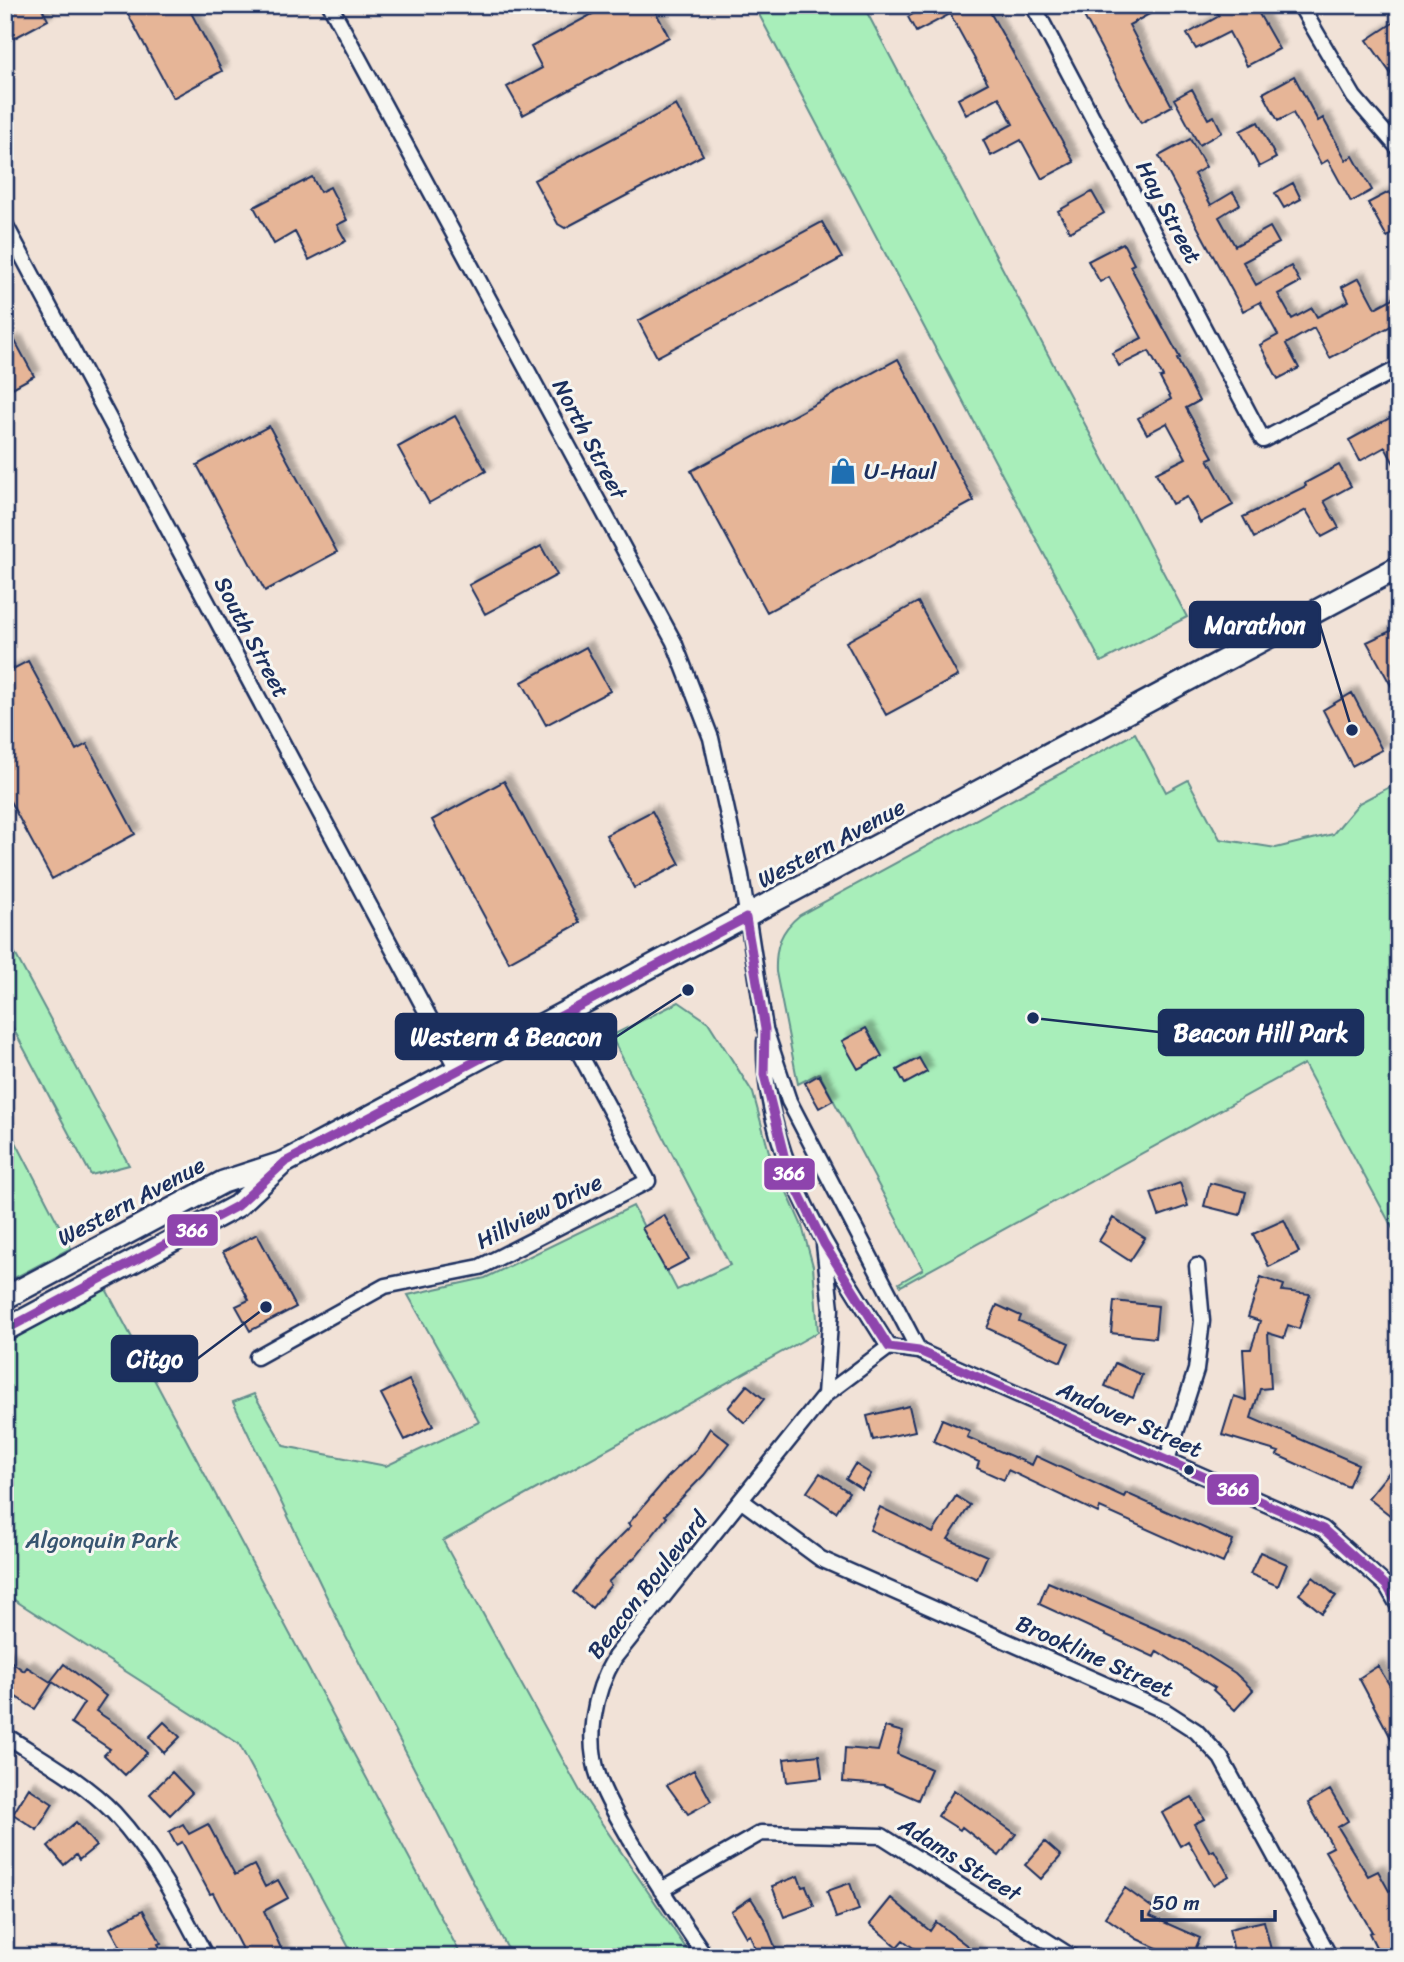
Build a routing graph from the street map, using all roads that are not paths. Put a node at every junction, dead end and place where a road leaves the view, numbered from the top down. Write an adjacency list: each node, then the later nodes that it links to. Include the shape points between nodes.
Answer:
1 (330, 5): 8 (street, North Street, via 674,642 711,738)
2 (1033, 5): 6 (street, Hay Street, via 1264,440)
3 (1300, 5): 4 (street, via 1354,97)
4 (1399, 149)
5 (5, 224): 11 (street, South Street)
6 (1399, 368)
7 (1399, 567): 8 (main road, Western Avenue)
8 (746, 918): 9 (main road, Western Avenue); 10 (street)
9 (560, 1017): 11 (main road, Western Avenue); 19 (street, Hillview Drive, via 648,1181 480,1267 385,1286)
10 (765, 1029): 13 (street, via 764,1075 788,1171); 18 (street, via 789,1101)
11 (458, 1071): 12 (main road, Western Avenue)
12 (285, 1161): 15 (main road, Western Avenue, via 223,1182); 16 (main road, Western Avenue, via 237,1206)
13 (824, 1244): 17 (street); 20 (street, via 831,1309)
14 (1197, 1266): 21 (street, via 1202,1321 1196,1370)
15 (5, 1298)
16 (5, 1330)
17 (889, 1347): 18 (street, Andover Street); 20 (street)
18 (919, 1351): 21 (street, Andover Street)
19 (257, 1357)
20 (825, 1395): 22 (street, Beacon Boulevard)
21 (1167, 1460): 23 (street, Andover Street, via 1323,1529 1387,1586)
22 (742, 1501): 25 (street, Beacon Boulevard, via 615,1657 603,1677 593,1716 600,1781); 29 (street, Brookline Street, via 821,1559 1165,1711 1196,1731 1233,1777)
23 (1399, 1607)
24 (5, 1735): 26 (street, via 72,1778 113,1813 176,1900)
25 (661, 1891): 27 (street, Beacon Boulevard); 28 (street, Adams Street, via 761,1833 882,1836)
26 (206, 1957)
27 (706, 1957)
28 (1072, 1957)
29 (1330, 1957)

